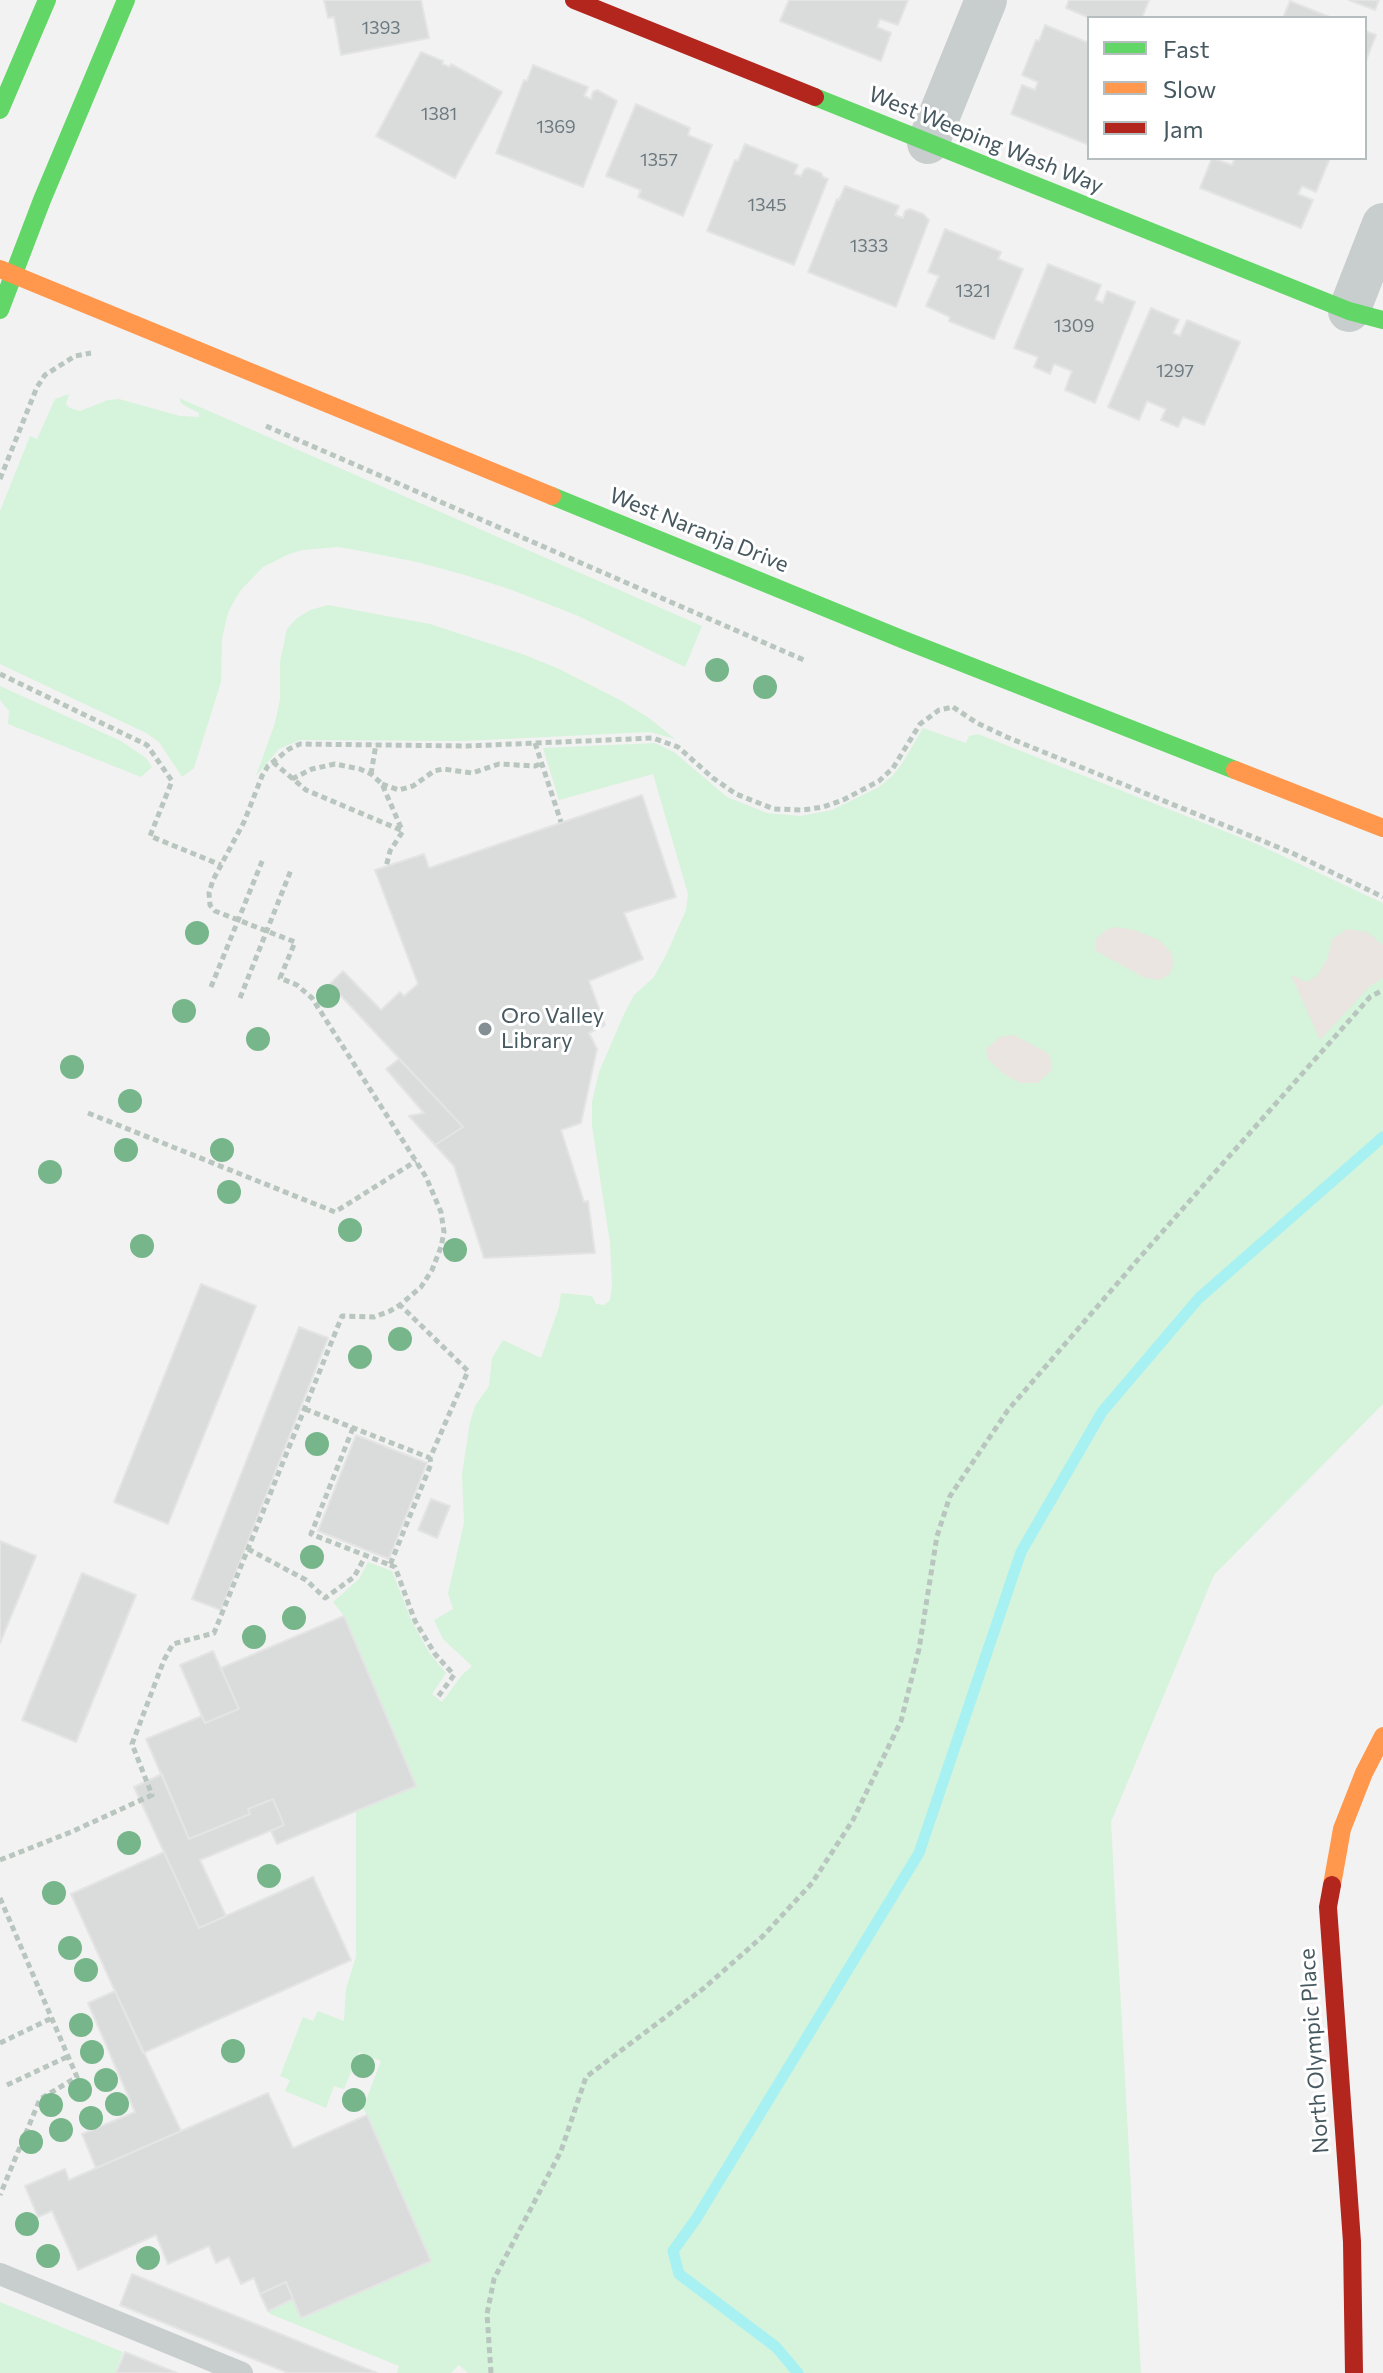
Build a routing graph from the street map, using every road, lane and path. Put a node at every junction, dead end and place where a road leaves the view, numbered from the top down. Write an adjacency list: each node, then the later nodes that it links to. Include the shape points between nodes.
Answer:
1 (47, 0): 5 (street)
2 (126, 0): 8 (street)
3 (574, 0): 6 (street, West Weeping Wash Way)
4 (986, 0): 6 (street)
5 (0, 110)
6 (928, 143): 10 (street, West Weeping Wash Way)
7 (1383, 224): 10 (street)
8 (7, 272): 9 (street); 26 (street, West Naranja Drive, via 904,640)
9 (0, 310)
10 (1366, 315)
11 (75, 356): 13 (path, via 45,375 37,387)
12 (255, 421): 14 (path)
13 (0, 479)
14 (804, 660)
15 (0, 674): 29 (path, via 147,745 172,781 150,836)
16 (945, 703): 17 (path)
17 (953, 707): 18 (path, via 920,724 879,781 843,800 803,810 774,809 736,794 678,747 653,738); 32 (path, via 1009,738 1290,852)
18 (535, 743): 19 (path); 21 (path)
19 (376, 744): 20 (path, via 300,744); 22 (path)
20 (273, 762): 23 (path); 29 (path)
21 (542, 763): 24 (path, via 499,764 472,773 443,769 399,790); 25 (path)
22 (371, 774): 23 (path, via 335,764); 24 (path)
23 (292, 779): 27 (path, via 306,790)
24 (382, 784): 27 (path)
25 (561, 822)
26 (1383, 828)
27 (403, 831): 30 (path)
28 (263, 859): 33 (path)
29 (221, 865): 33 (path, via 210,888 210,905)
30 (386, 867)
31 (291, 870): 34 (path)
32 (1383, 897)
33 (238, 919): 34 (path); 35 (path)
34 (267, 931): 37 (path); 39 (path, via 295,942 280,978 312,998)
35 (211, 987)
36 (1383, 990): 58 (path, via 1370,997 1018,1398 950,1496 937,1536 901,1721 853,1820 812,1883 763,1936 586,2077 561,2151 494,2279 487,2314)
37 (240, 998)
38 (88, 1113): 39 (path, via 335,1212)
39 (416, 1161): 40 (path, via 436,1196 444,1232 432,1270)
40 (400, 1305): 41 (path, via 374,1317 342,1316); 43 (path, via 468,1371)
41 (305, 1409): 42 (path); 44 (path)
42 (353, 1428): 43 (path); 45 (path, via 311,1534)
43 (430, 1458): 46 (path)
44 (248, 1549): 45 (path, via 306,1580 325,1598 354,1577); 49 (path, via 214,1633 173,1644 164,1660 132,1744 152,1795)
45 (366, 1555): 46 (path)
46 (390, 1565): 47 (path, via 415,1621 454,1675)
47 (437, 1698)
48 (1383, 1736): 59 (street, North Olympic Place, via 1342,1829 1328,1907 1352,2242)
49 (0, 1860)
50 (0, 1898): 51 (path)
51 (52, 2018): 52 (path); 53 (path)
52 (0, 2043)
53 (69, 2056): 54 (path); 55 (path, via 77,2077 40,2099)
54 (7, 2085)
55 (0, 2195)
56 (0, 2274): 57 (lane)
57 (242, 2373)
58 (491, 2373)
59 (1354, 2373)

